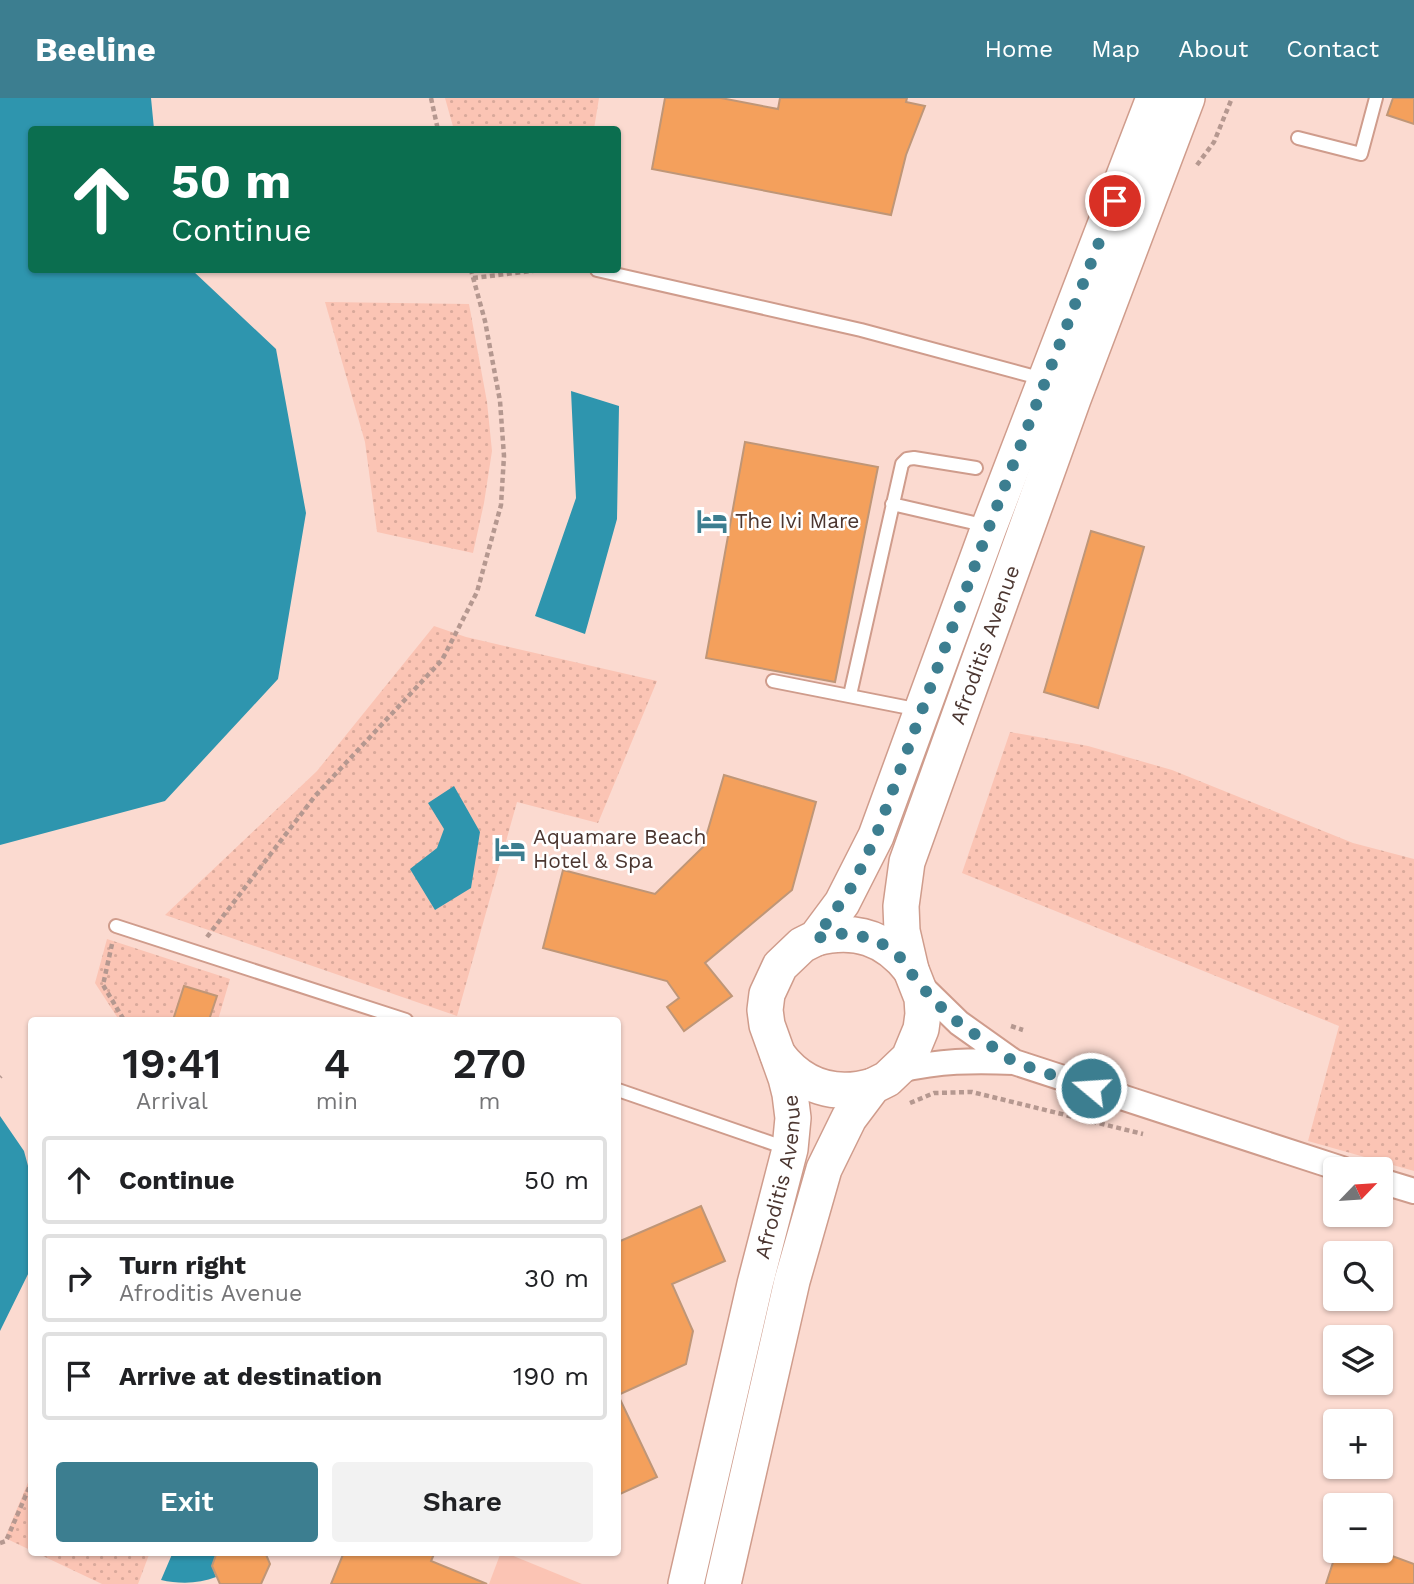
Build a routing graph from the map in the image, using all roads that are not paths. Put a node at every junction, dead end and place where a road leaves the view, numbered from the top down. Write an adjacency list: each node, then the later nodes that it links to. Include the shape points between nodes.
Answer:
1 (1154, 98): 6 (main road, Afroditis Avenue)
2 (1186, 98): 15 (main road, Afroditis Avenue, via 907,862 902,931)
3 (1376, 98): 4 (lane, via 1361,153)
4 (1298, 138)
5 (610, 273): 6 (lane, via 862,330)
6 (1046, 380): 9 (main road, Afroditis Avenue)
7 (975, 468): 8 (lane, via 907,459)
8 (892, 504): 9 (lane); 11 (lane)
9 (989, 527): 12 (main road, Afroditis Avenue)
10 (773, 681): 11 (lane)
11 (850, 695): 12 (lane)
12 (923, 711): 14 (main road, Afroditis Avenue, via 866,860 842,904)
13 (117, 926): 16 (lane)
14 (816, 938): 15 (main road, via 847,933 869,937 890,947); 17 (main road, Afroditis Avenue, via 780,966 767,994 767,1025)
15 (914, 976): 18 (street, via 959,1023); 19 (main road, Afroditis Avenue, via 923,1014 917,1044)
16 (397, 1017)
17 (778, 1054): 19 (main road, via 787,1067 813,1085 859,1090); 21 (main road, Afroditis Avenue, via 790,1094)
18 (1014, 1062): 19 (street, via 938,1062); 22 (street)
19 (886, 1078): 26 (main road, Afroditis Avenue, via 849,1118 824,1169 792,1281)
20 (621, 1091): 21 (lane)
21 (790, 1149): 25 (main road, Afroditis Avenue)
22 (1323, 1163)
23 (1393, 1185): 24 (street)
24 (1414, 1191)
25 (686, 1584)
26 (723, 1584)

